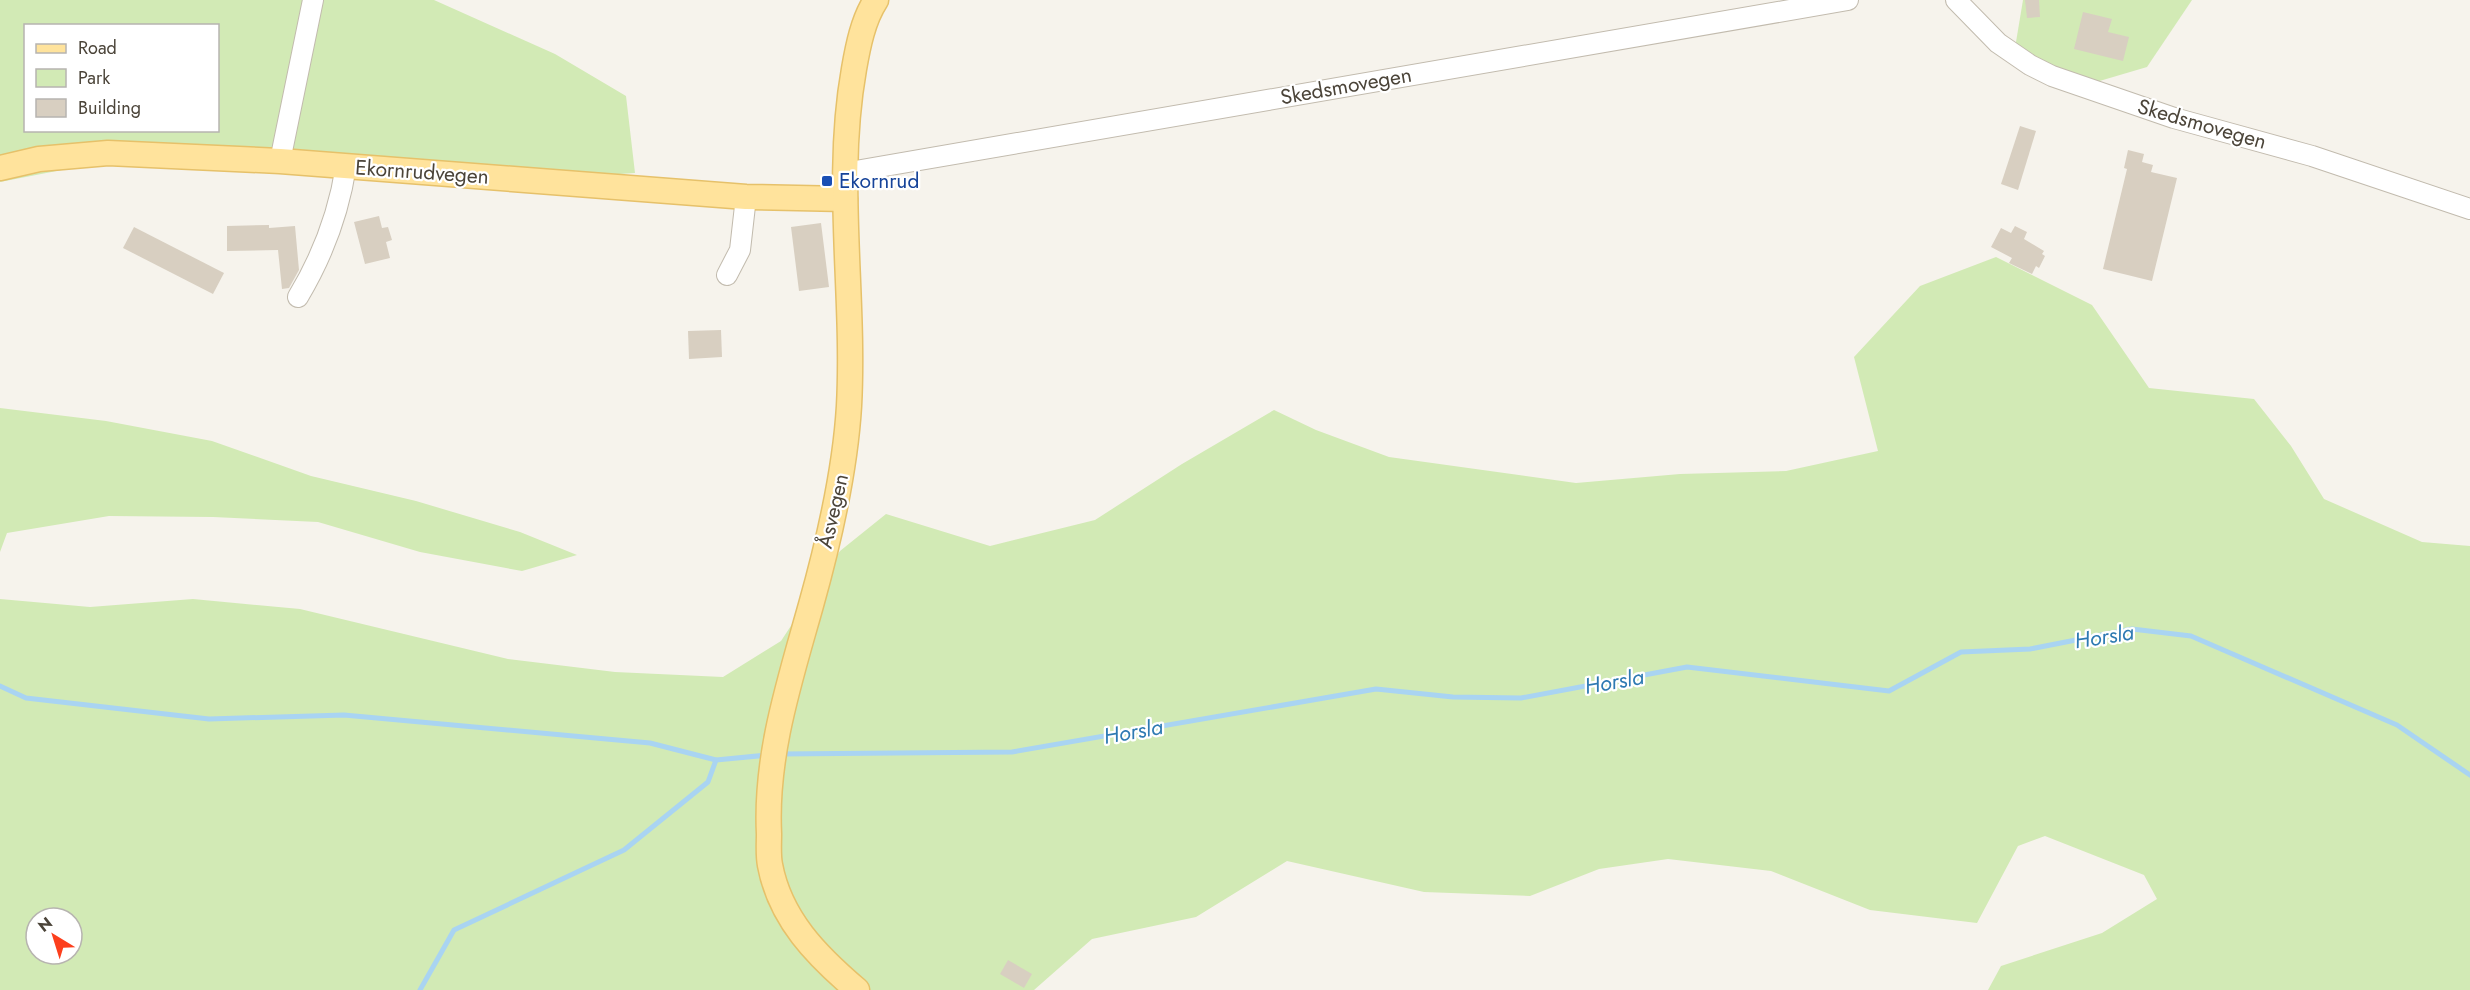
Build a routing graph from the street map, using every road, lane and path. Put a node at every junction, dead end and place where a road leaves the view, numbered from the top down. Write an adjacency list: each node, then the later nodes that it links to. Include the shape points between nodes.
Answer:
1 (313, 0): 5 (street)
2 (876, 0): 8 (main road, Åsvegen, via 857,53)
3 (1848, 0): 8 (street, Skedsmovegen)
4 (1956, 0): 11 (street, Skedsmovegen, via 1998,43 2052,76 2174,118 2283,147)
5 (280, 161): 6 (main road, Ekornrudvegen); 7 (main road, Ekornrudvegen, via 108,153 39,159)
6 (346, 166): 9 (main road, Ekornrudvegen); 13 (street, via 329,233)
7 (0, 168)
8 (844, 173): 10 (main road, Åsvegen)
9 (746, 197): 10 (main road, Ekornrudvegen); 12 (street, via 740,250)
10 (845, 199): 14 (main road, Åsvegen, via 849,405 843,468 777,731 768,818 770,865 786,913 821,959)
11 (2470, 209)
12 (727, 275)
13 (298, 297)
14 (857, 990)

